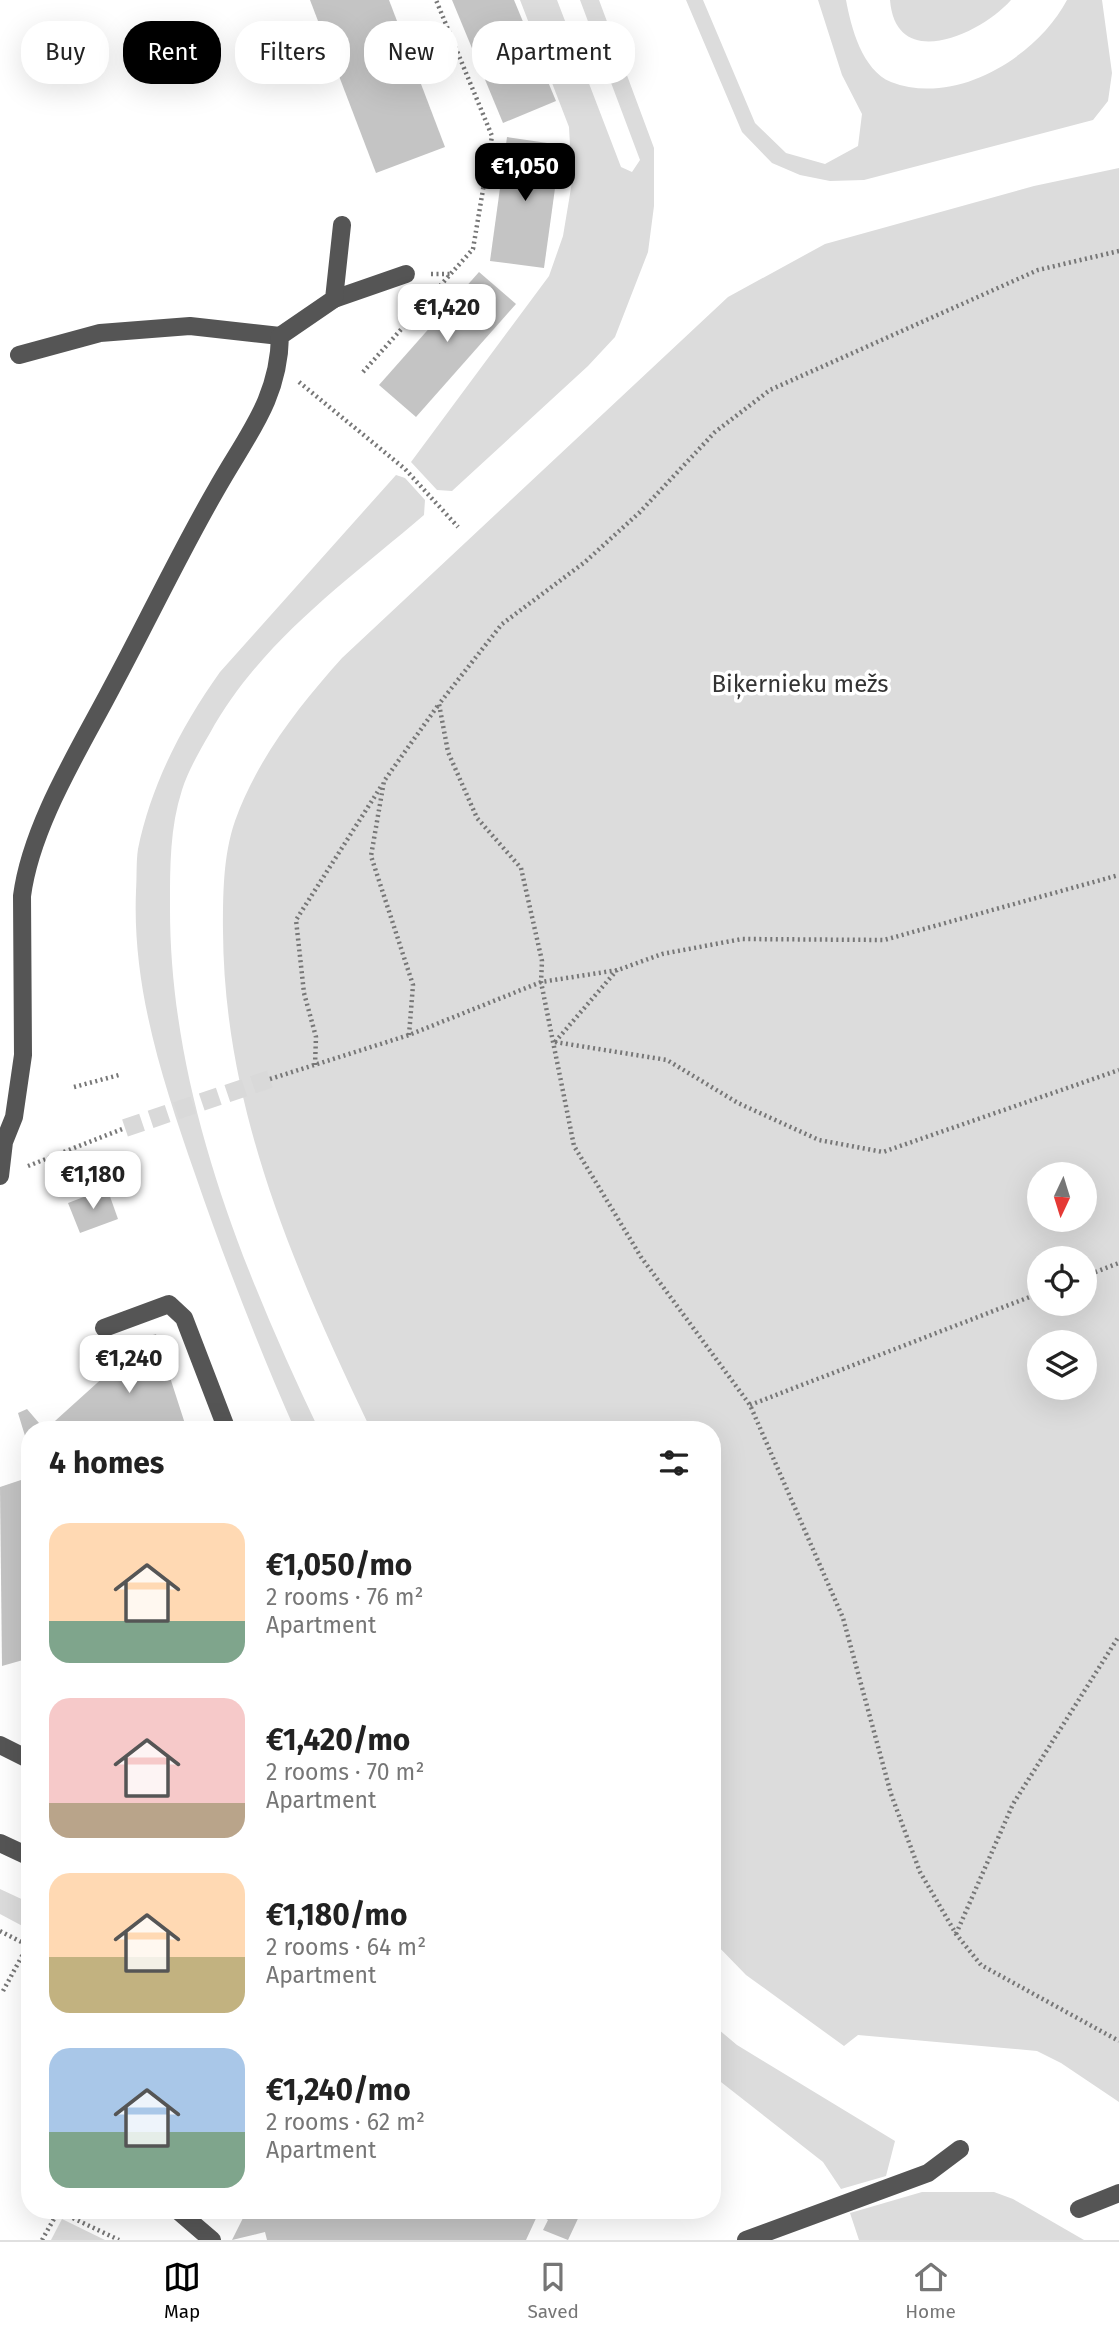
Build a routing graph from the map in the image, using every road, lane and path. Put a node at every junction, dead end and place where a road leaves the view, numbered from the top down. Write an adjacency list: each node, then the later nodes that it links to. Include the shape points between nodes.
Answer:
1 (436, 0): 9 (path, via 492,136 473,249)
2 (342, 225): 5 (lane)
3 (1119, 251): 11 (path, via 1038,270 770,390 715,432 640,512 585,562 502,624)
4 (406, 274): 5 (lane)
5 (334, 299): 6 (lane)
6 (280, 336): 7 (lane, via 190,326 100,333); 8 (lane)
7 (19, 355)
8 (279, 366): 10 (path, via 405,469); 25 (lane, via 269,398 62,783 25,876 23,1055)
9 (363, 372)
10 (458, 527)
11 (439, 704): 12 (path); 15 (path, via 448,752 477,818 521,868 542,961)
12 (384, 781): 16 (path, via 371,856 413,985); 18 (path, via 296,920 304,993 316,1037)
13 (1119, 875): 14 (path, via 884,940 743,939 662,954)
14 (618, 970): 15 (path); 17 (path)
15 (541, 982): 16 (path); 17 (path)
16 (409, 1035): 18 (path)
17 (555, 1042): 19 (path, via 667,1060 738,1103 819,1140 883,1152); 30 (path, via 574,1146 640,1257)
18 (315, 1065): 21 (path)
19 (1119, 1070)
20 (119, 1075): 22 (path)
21 (270, 1079)
22 (74, 1087)
23 (125, 1128): 24 (path)
24 (25, 1167)
25 (0, 1176)
26 (1119, 1263): 27 (path)
27 (1097, 1271)
28 (1027, 1298): 30 (path)
29 (104, 1328): 31 (lane, via 169,1304 184,1318)
30 (750, 1405): 38 (path, via 843,1618 891,1794 920,1872)
31 (223, 1421)
32 (1119, 1636): 38 (path, via 1013,1804)
33 (0, 1745): 34 (lane)
34 (21, 1756)
35 (0, 1843): 36 (lane)
36 (21, 1853)
37 (0, 1931): 39 (path)
38 (956, 1934): 42 (path, via 981,1965)
39 (21, 1941)
40 (21, 1959): 41 (path)
41 (3, 1991)
42 (1119, 2041)
43 (960, 2149): 52 (lane, via 928,2173)
44 (1119, 2193): 45 (lane)
45 (1079, 2209)
46 (55, 2219): 49 (path)
47 (76, 2219): 50 (path)
48 (188, 2219): 51 (lane)
49 (43, 2240)
50 (119, 2240)
51 (212, 2240)
52 (746, 2240)

